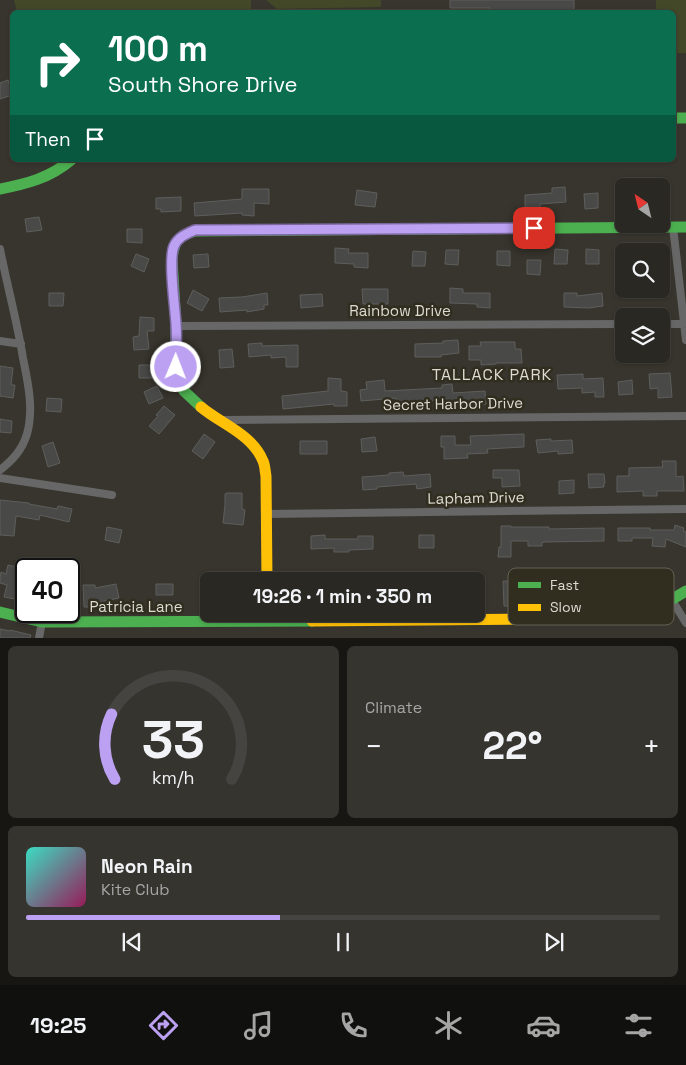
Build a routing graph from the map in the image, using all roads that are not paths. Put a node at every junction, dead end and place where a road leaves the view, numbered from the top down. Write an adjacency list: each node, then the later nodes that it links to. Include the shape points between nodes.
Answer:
1 (68, 162): 2 (street, via 34,182)
2 (0, 189)
3 (673, 227): 4 (street); 8 (street); 9 (street, via 195,230 184,234 173,248)
4 (686, 227)
5 (0, 249): 12 (street)
6 (615, 324): 9 (street, Rainbow Drive)
7 (670, 324): 8 (street)
8 (684, 324): 10 (street)
9 (176, 326): 14 (street, via 178,379 192,399)
10 (686, 340)
11 (0, 341): 12 (street)
12 (21, 344): 15 (street, via 31,401 30,418 20,450 12,462)
13 (686, 416): 14 (street, Secret Harbor Drive)
14 (221, 420): 19 (street, via 252,443 264,462)
15 (0, 470)
16 (0, 478): 17 (street)
17 (112, 495)
18 (686, 510): 19 (street, Lapham Drive)
19 (267, 514): 20 (street)
20 (267, 572)
21 (686, 591): 22 (street, Patricia Lane)
22 (674, 599)
23 (674, 603): 31 (street)
24 (0, 612): 25 (street, Patricia Lane)
25 (15, 616)
26 (485, 618): 27 (street, Patricia Lane)
27 (508, 618)
28 (200, 619): 29 (street, Patricia Lane)
29 (80, 622)
30 (42, 623): 32 (street)
31 (686, 624)
32 (39, 638)

